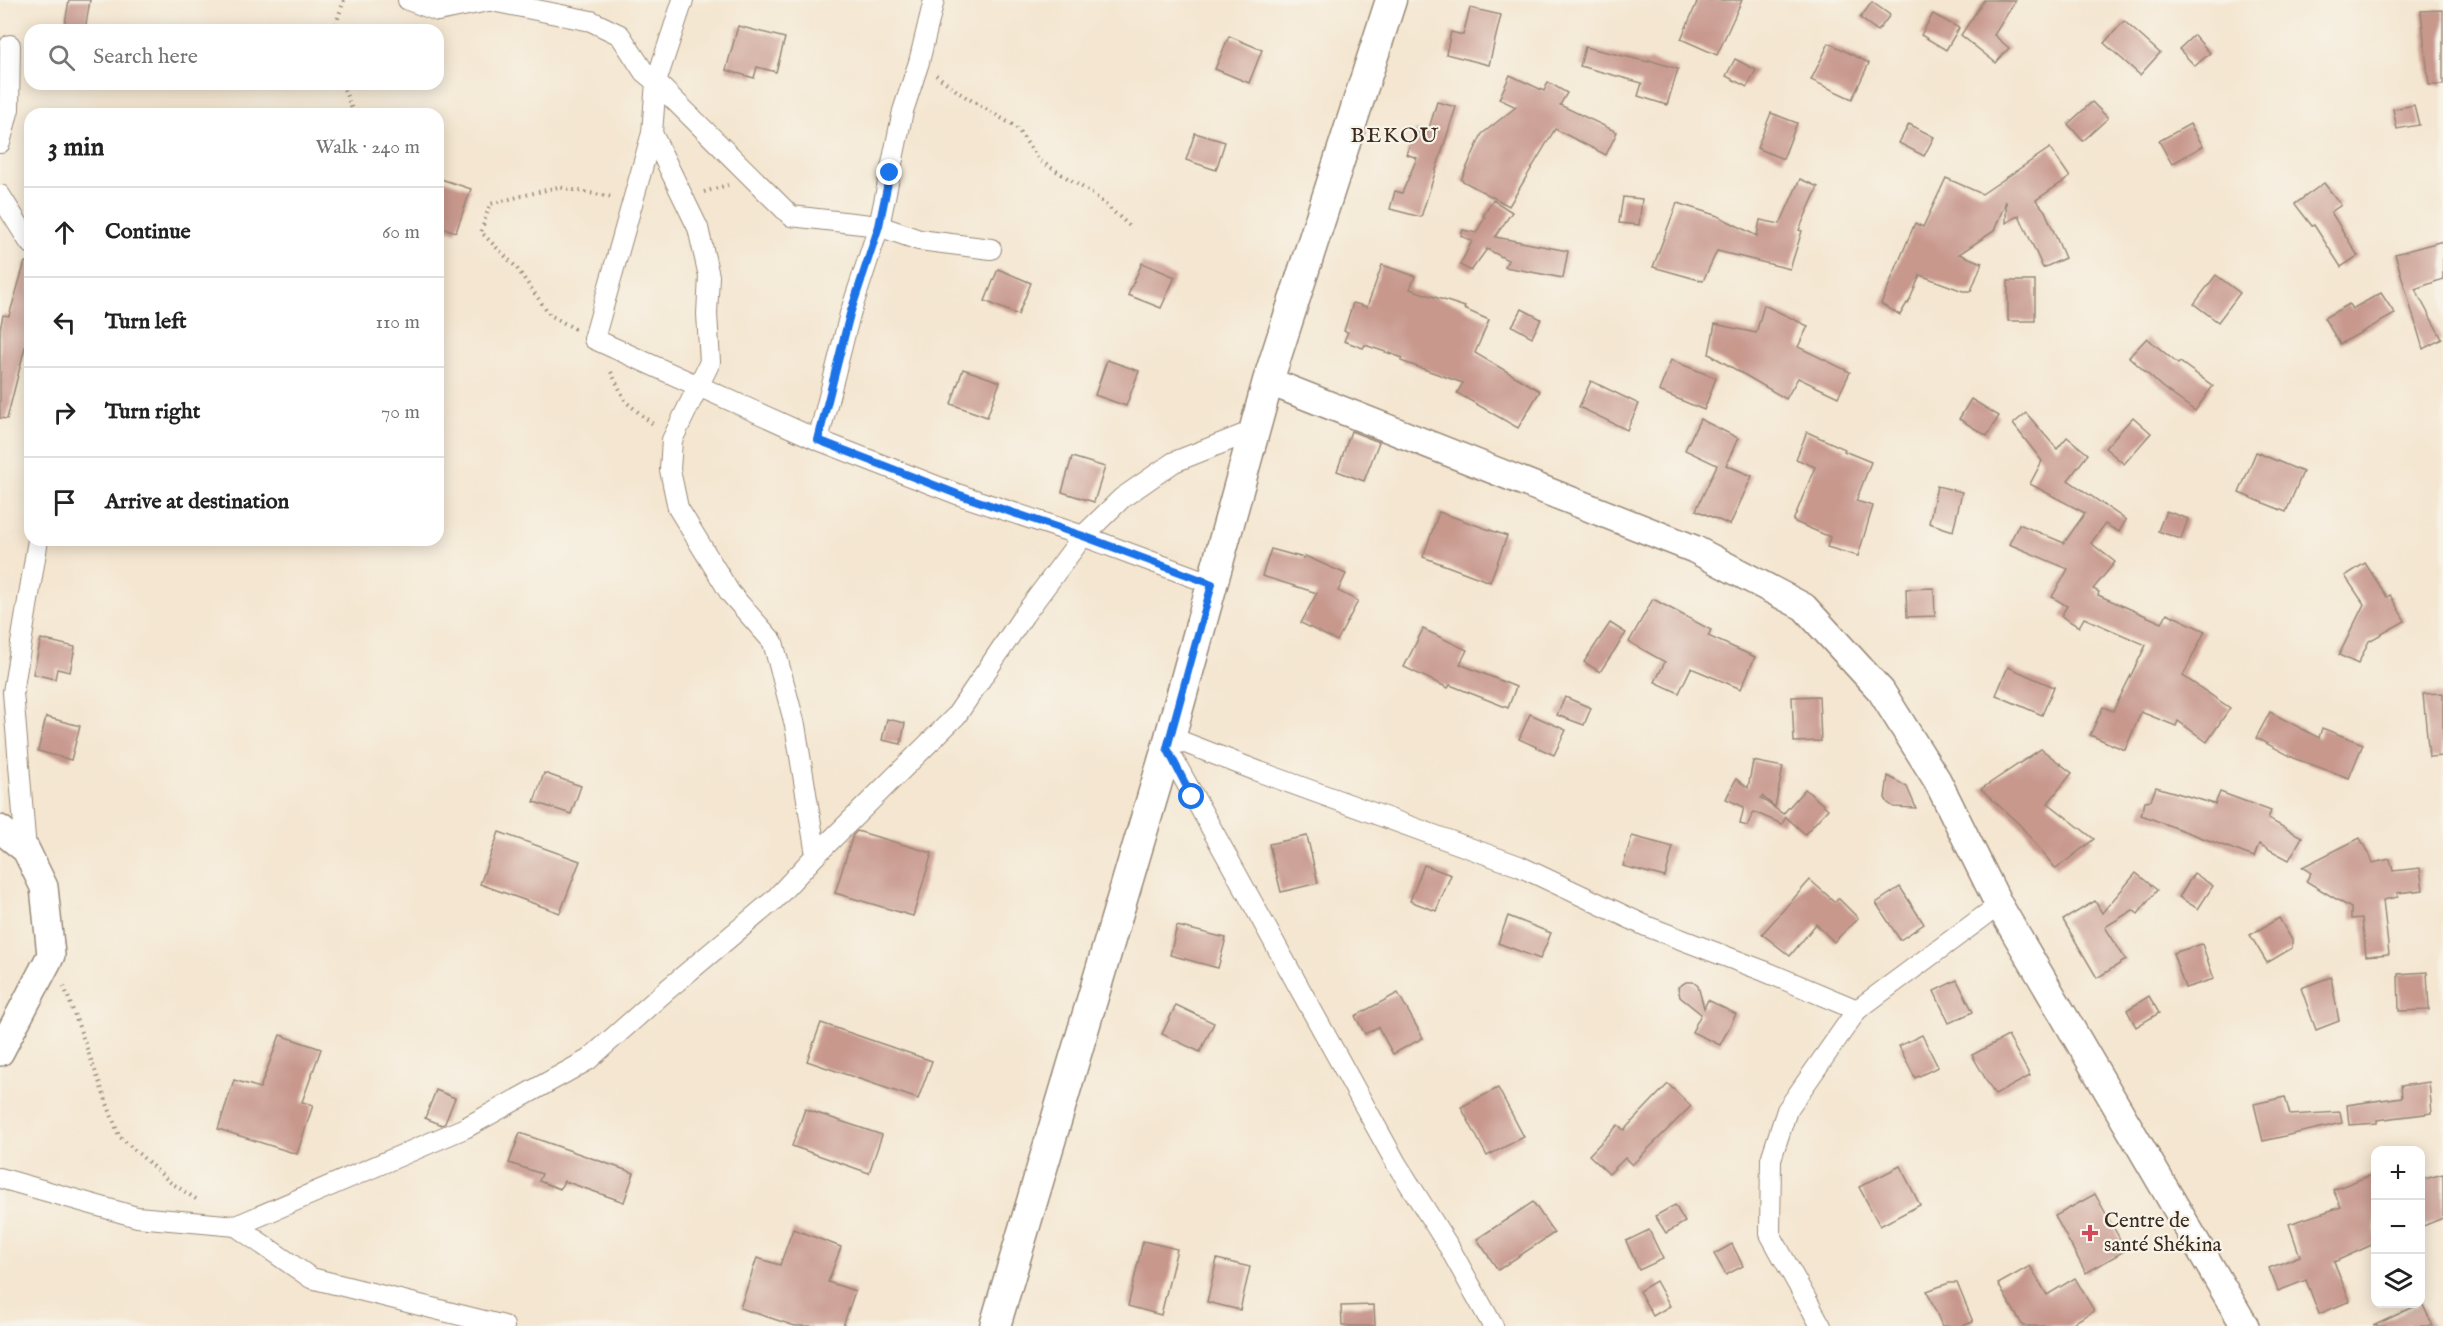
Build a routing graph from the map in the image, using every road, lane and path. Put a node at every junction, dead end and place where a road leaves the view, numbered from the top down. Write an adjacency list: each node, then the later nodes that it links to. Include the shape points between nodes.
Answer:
1 (344, 0): 7 (path)
2 (408, 0): 3 (street, via 438,11)
3 (488, 0): 10 (street, via 591,21 620,35 644,72)
4 (683, 0): 10 (street)
5 (934, 0): 9 (street)
6 (1391, 0): 20 (main road)
7 (336, 24)
8 (10, 45): 14 (street, via 9,109)
9 (919, 62): 16 (street, via 903,111); 17 (path, via 961,94 1016,127 1039,160 1093,194)
10 (656, 82): 13 (street); 16 (street, via 791,216)
11 (344, 90): 12 (path)
12 (352, 108)
13 (652, 134): 21 (street, via 698,228 709,276 710,362); 21 (street, via 594,339)
14 (0, 143)
15 (0, 195): 18 (street)
16 (879, 226): 19 (street, via 919,240); 23 (street, via 850,314)
17 (1131, 227)
18 (24, 233)
19 (991, 249)
20 (1268, 381): 22 (main road); 31 (street, via 1694,549 1804,607 1881,691 1937,780)
21 (698, 386): 23 (street); 30 (street, via 672,440 670,470 678,508 730,593 773,642 795,725)
22 (1255, 430): 24 (street, via 1174,462 1122,498); 26 (main road)
23 (818, 440): 24 (street, via 957,494)
24 (1083, 536): 26 (street); 30 (street, via 956,716)
25 (37, 546): 29 (street, via 13,692)
26 (1212, 584): 27 (main road)
27 (1168, 743): 33 (street, via 1260,772 1519,866 1646,926); 39 (main road); 40 (street, via 1396,1163)
28 (0, 829): 29 (street)
29 (26, 850): 32 (street, via 44,887)
30 (816, 855): 37 (street, via 774,900 588,1060 465,1128)
31 (2000, 905): 33 (street); 42 (street)
32 (51, 955): 34 (street); 36 (path, via 119,1136)
33 (1857, 1010): 41 (street, via 1787,1110 1771,1158 1770,1234)
34 (0, 1052)
35 (0, 1178): 37 (street, via 137,1217)
36 (199, 1201)
37 (236, 1226): 38 (street, via 310,1278)
38 (504, 1326)
39 (995, 1326)
40 (1493, 1326)
41 (1821, 1326)
42 (2245, 1326)

